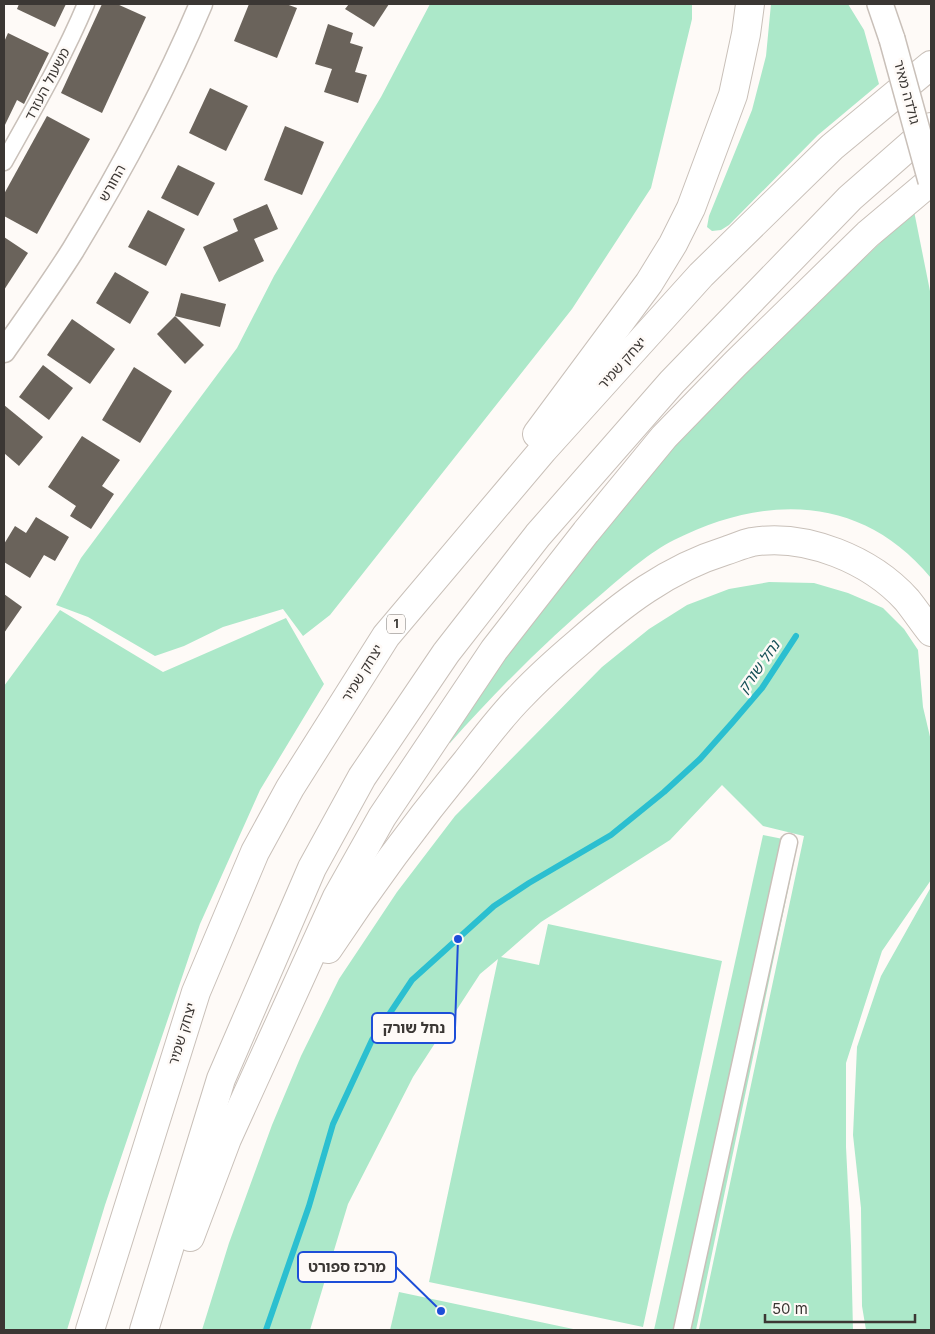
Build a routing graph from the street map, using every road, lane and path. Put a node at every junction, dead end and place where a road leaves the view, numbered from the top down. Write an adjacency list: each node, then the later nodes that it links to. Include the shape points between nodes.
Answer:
1 (86, 4): 7 (street, משעול העזרד)
2 (201, 4): 9 (street, החורש, via 153,107 108,190 72,252)
3 (750, 4): 11 (highway, via 733,94 691,208 673,244 649,283)
4 (880, 4): 8 (main road, גולדה מאיר, bridge)
5 (931, 65): 11 (highway, יצחק שמיר / 1, via 832,147 701,275 543,450)
6 (931, 127): 15 (highway, via 850,198 672,382 538,535 446,653 362,777 312,868 221,1079)
7 (4, 162)
8 (931, 181): 13 (highway, via 868,234 664,437 494,650 382,816 337,897)
9 (4, 351)
10 (931, 632): 13 (highway, via 906,599 879,575 847,556 789,541 752,542 709,556 659,580 629,600 561,658 520,696 494,727 423,814 364,896 313,972)
11 (386, 636): 14 (highway, יצחק שמיר / 1, via 290,788 255,852 196,992)
12 (789, 842): 17 (street)
13 (268, 1048): 16 (highway, via 227,1139)
14 (90, 1330)
15 (144, 1330)
16 (158, 1330)
17 (682, 1330)

